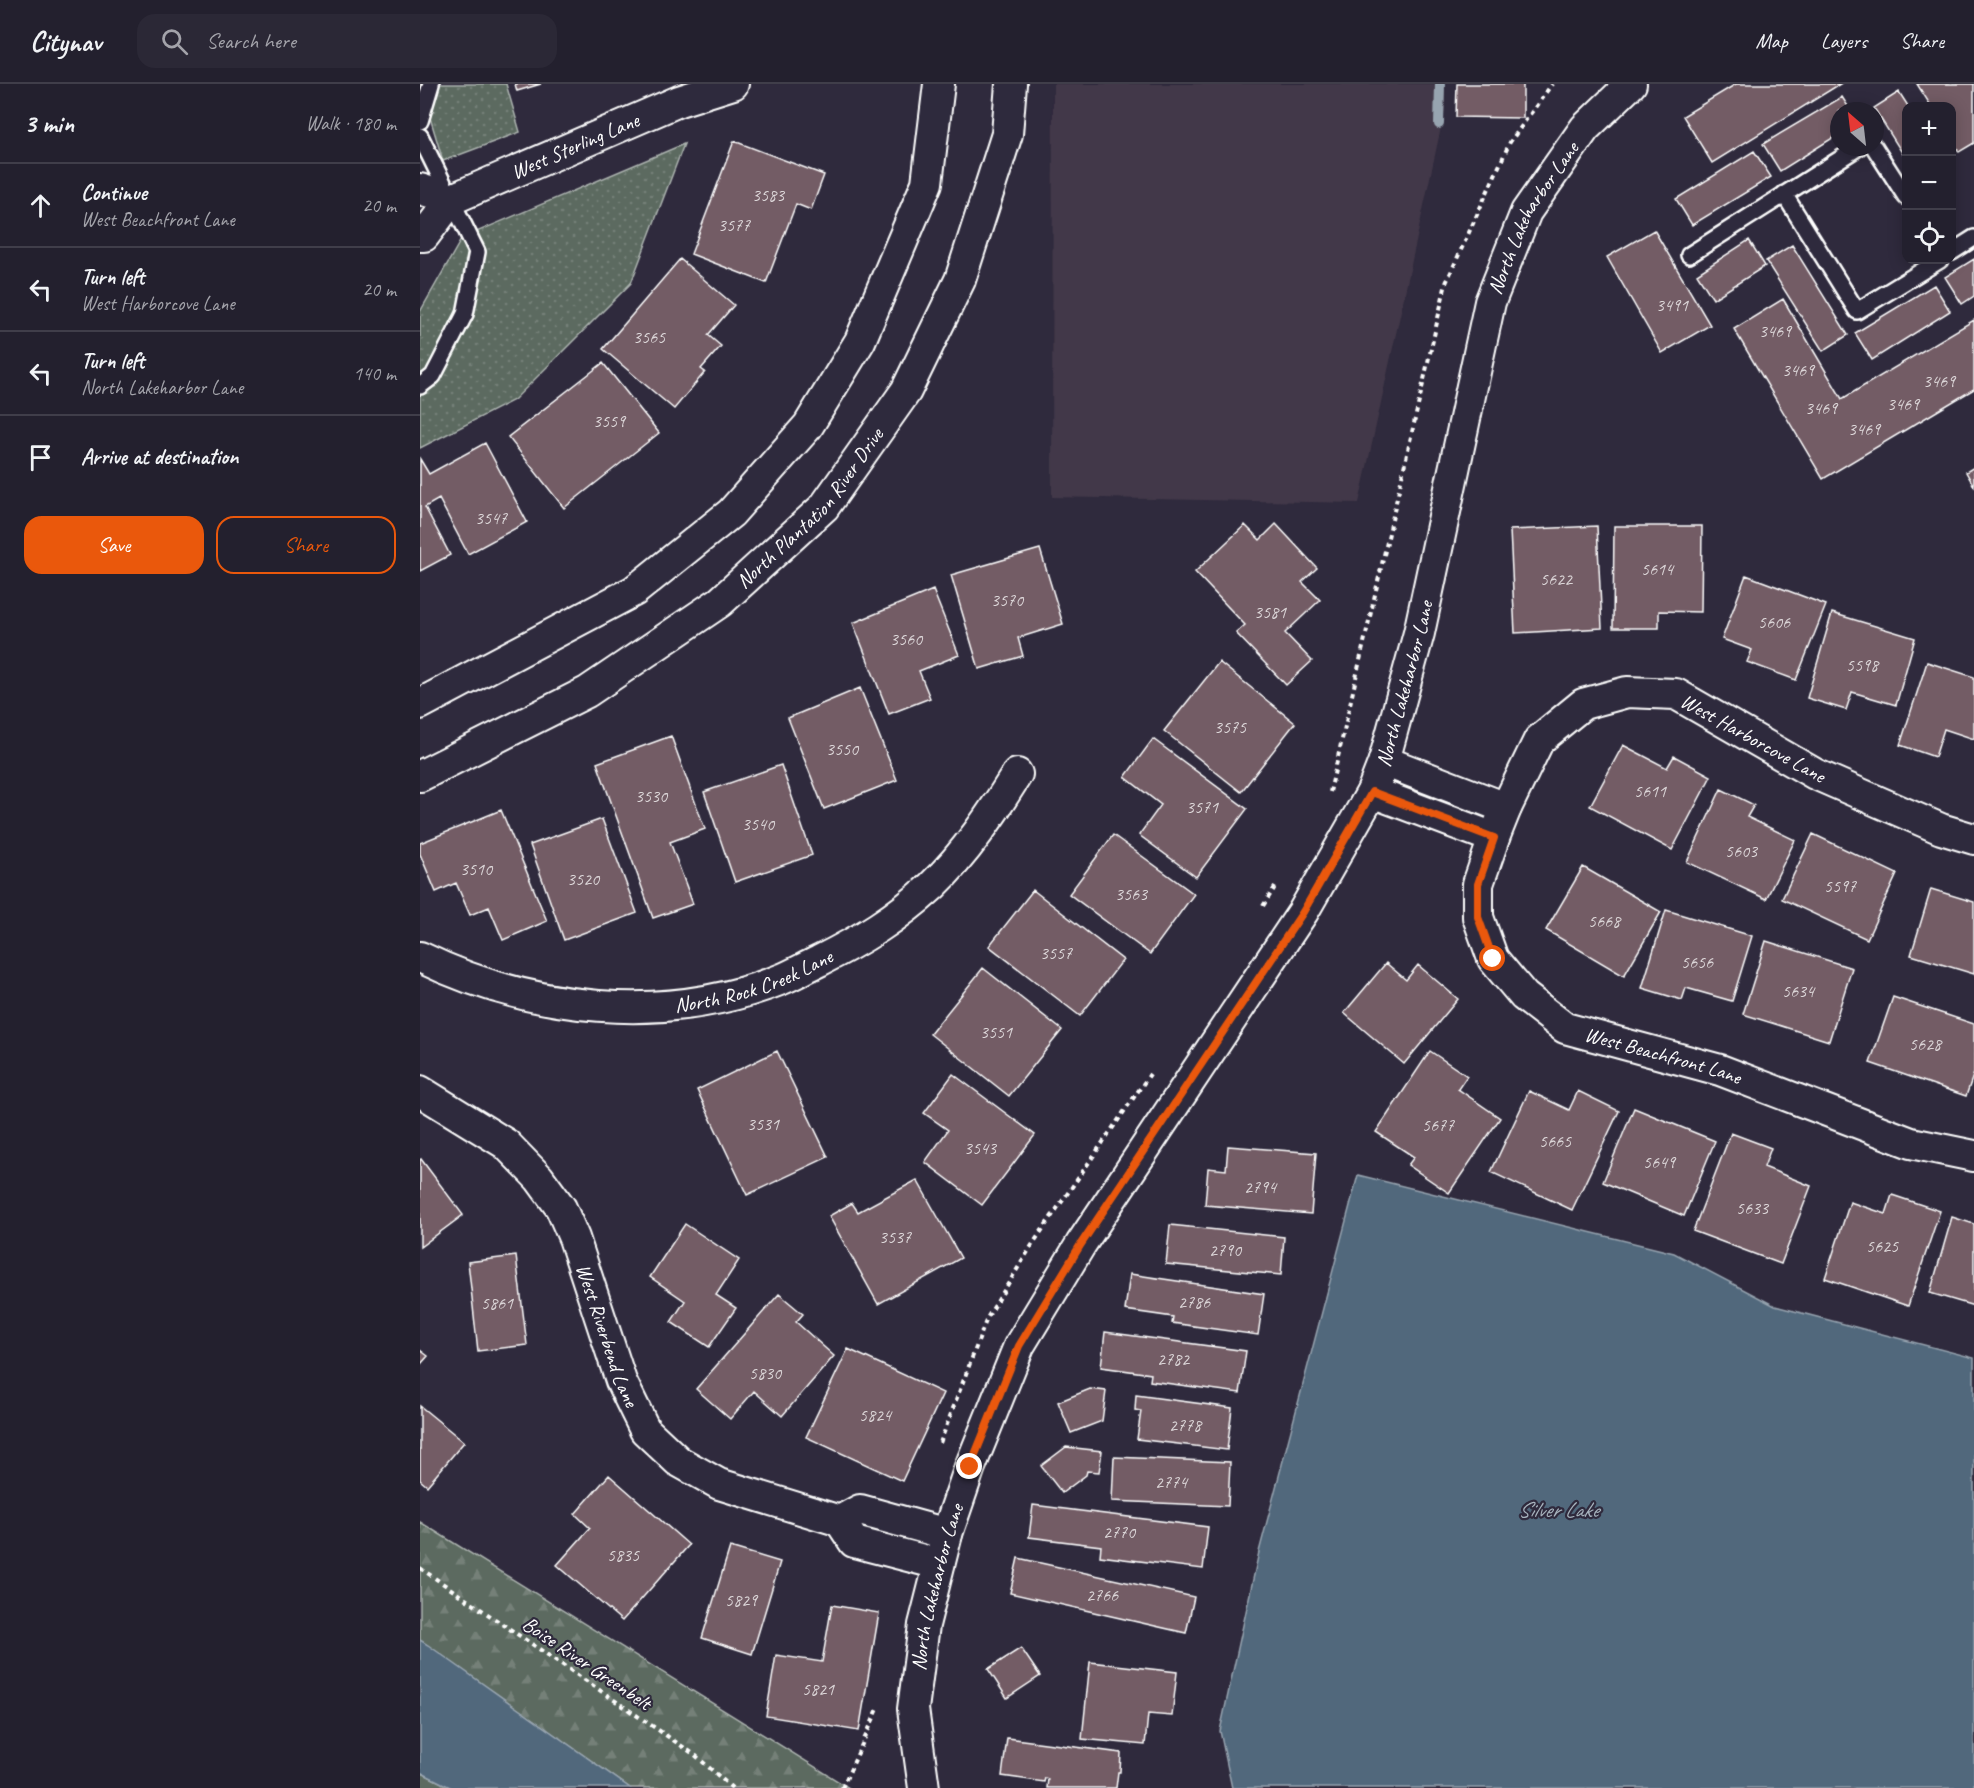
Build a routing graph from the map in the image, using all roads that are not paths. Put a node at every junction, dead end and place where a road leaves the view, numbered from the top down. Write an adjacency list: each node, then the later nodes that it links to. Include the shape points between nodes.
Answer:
1 (431, 84): 6 (lane)
2 (733, 84): 13 (street, West Sterling Lane, via 680,101)
3 (939, 84): 20 (street, via 927,183 860,340 808,426 730,513 634,591)
4 (1010, 84): 23 (street, North Plantation River Drive, via 1007,134 960,280 906,391 824,507 720,602 587,692)
5 (1631, 84): 21 (street, North Lakeharbor Lane, via 1585,128 1526,212 1490,302 1419,633)
6 (420, 121)
7 (420, 136): 13 (lane)
8 (1845, 156): 12 (lane)
9 (1880, 156): 11 (lane)
10 (420, 189): 13 (street)
11 (1902, 191)
12 (1784, 194): 17 (lane); 18 (lane, via 1857,311)
13 (452, 199): 14 (street, West Sterling Lane); 19 (lane, via 477,252 465,314 433,376)
14 (420, 237)
15 (1974, 238): 16 (lane)
16 (1956, 249)
17 (1689, 255)
18 (1933, 264)
19 (420, 386)
20 (420, 704)
21 (1384, 761): 24 (street, North Lakeharbor Lane); 25 (street)
22 (1017, 774): 28 (street, North Rock Creek Lane, via 964,852 897,916 859,942 782,979 738,993 692,1003 599,1007 507,991)
23 (420, 776)
24 (1372, 792): 26 (street); 32 (street, North Lakeharbor Lane, via 1303,912 1081,1244 1019,1346)
25 (1506, 808): 26 (street, West Harborcove Lane); 27 (street, West Harborcove Lane, via 1539,740 1583,704 1627,692 1676,694 1815,774 1941,829)
26 (1494, 838): 30 (street, West Beachfront Lane, via 1478,884 1478,917 1493,959 1524,996 1565,1028 1720,1070 1911,1143)
27 (1974, 839)
28 (420, 957)
29 (420, 1091): 31 (street, West Riverbend Lane, via 506,1144 561,1208 621,1381 645,1430 678,1461 719,1484)
30 (1974, 1156)
31 (840, 1521): 32 (street, via 860,1509); 33 (street, via 854,1542)
32 (947, 1534): 33 (street, North Lakeharbor Lane)
33 (939, 1564): 34 (street, North Lakeharbor Lane, via 924,1625 912,1709)
34 (924, 1788)

